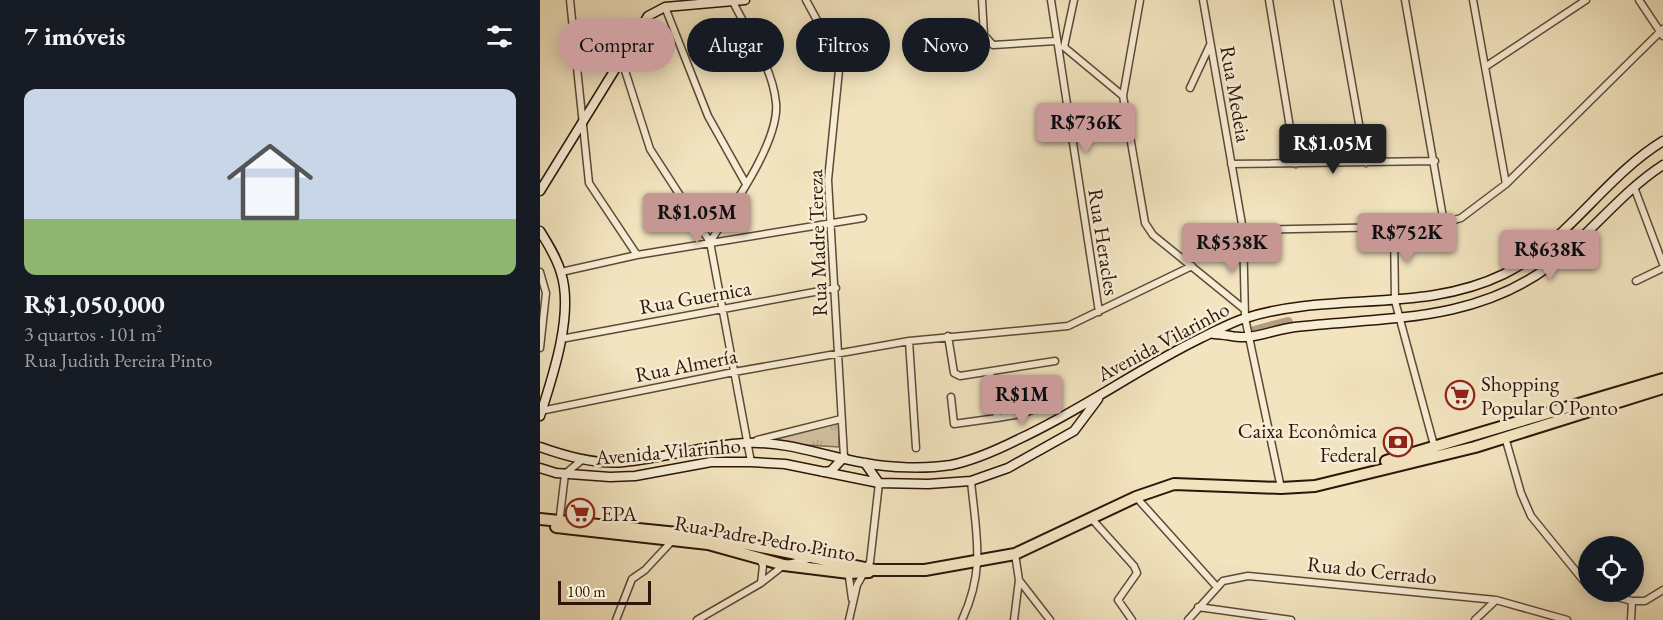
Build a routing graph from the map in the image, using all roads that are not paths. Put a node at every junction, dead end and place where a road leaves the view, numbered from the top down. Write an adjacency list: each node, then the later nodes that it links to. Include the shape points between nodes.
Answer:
1 (570, 0): 29 (street)
2 (676, 0): 17 (street)
3 (745, 0): 16 (main road)
4 (806, 0): 41 (street, Rua Madre Tereza, via 836,55 839,70 828,180)
5 (982, 0): 20 (street, via 984,35 993,45)
6 (1051, 0): 20 (street, Rua Heracles)
7 (1074, 0): 22 (street)
8 (1140, 0): 28 (street)
9 (1203, 0): 21 (street, Rua Medeia)
10 (1269, 0): 33 (street)
11 (1405, 0): 31 (street)
12 (1586, 0): 24 (street)
13 (1639, 0): 19 (street)
14 (1340, 1): 32 (street)
15 (1474, 1): 24 (street)
16 (733, 2): 17 (main road); 36 (street, via 772,81 777,103 770,138)
17 (667, 4): 18 (main road); 36 (street, via 708,116)
18 (647, 18)
19 (1662, 32): 37 (street)
20 (1056, 41): 23 (street, Rua Heracles)
21 (1211, 44): 27 (street); 34 (street, Rua Medeia)
22 (1064, 47): 23 (street); 28 (street)
23 (1057, 50): 56 (street, Rua Heracles)
24 (1485, 67): 37 (street)
25 (612, 72): 29 (main road)
26 (625, 72): 46 (street, via 650,149)
27 (1190, 88)
28 (1123, 96): 48 (street, via 1145,223 1153,235)
29 (583, 117): 39 (main road); 47 (street, via 589,183)
30 (1663, 141): 54 (main road, Avenida Vilarinho, via 1624,168 1556,236 1507,272 1449,294)
31 (1435, 161): 32 (street); 42 (street)
32 (1366, 163): 33 (street)
33 (1296, 164): 34 (street)
34 (1232, 165): 44 (street, Rua Medeia)
35 (1663, 165): 38 (main road, Avenida Vilarinho)
36 (746, 184): 46 (street)
37 (1506, 184): 42 (street, via 1471,211)
38 (1634, 187): 49 (street); 58 (main road, Avenida Vilarinho, via 1571,247 1520,286 1484,301)
39 (540, 191)
40 (863, 218): 41 (street)
41 (831, 221): 46 (street); 53 (street, Rua Madre Tereza)
42 (1444, 223): 43 (street)
43 (1394, 227): 44 (street); 54 (street)
44 (1243, 230): 57 (street, Rua Medeia)
45 (540, 231): 51 (main road)
46 (710, 242): 47 (street); 55 (street)
47 (637, 255): 51 (street)
48 (1192, 266): 56 (street, Rua Almería); 57 (street)
49 (1663, 266): 52 (street)
50 (540, 272): 64 (street, via 546,293)
51 (561, 272): 62 (main road, via 565,291)
52 (1636, 281)
53 (836, 288): 55 (street, Rua Guernica); 65 (street, Rua Madre Tereza)
54 (1395, 301): 57 (main road, Avenida Vilarinho, via 1312,304); 58 (street)
55 (721, 308): 62 (street, Rua Guernica); 67 (street)
56 (1099, 312): 60 (street, Rua Almería, via 1068,326)
57 (1245, 314): 59 (main road, Avenida Vilarinho); 61 (street, Rua Medeia)
58 (1399, 320): 61 (main road, Avenida Vilarinho, via 1293,327); 81 (street)
59 (1211, 333): 61 (main road); 71 (main road, Avenida Vilarinho)
60 (948, 336): 63 (street, Rua Almería); 68 (street, via 954,373)
61 (1244, 337): 91 (street, Rua Medeia)
62 (561, 339): 74 (main road)
63 (909, 341): 65 (street, Rua Almería); 80 (street)
64 (540, 348)
65 (838, 355): 67 (street, Rua Almería); 76 (street, Rua Madre Tereza)
66 (1055, 361): 68 (street)
67 (734, 372): 74 (street, Rua Almería); 78 (street)
68 (990, 373): 75 (street)
69 (1663, 380): 81 (highway, Rua Padre Pedro Pinto)
70 (1663, 388): 77 (highway, Rua Padre Pedro Pinto)
71 (1103, 393): 85 (main road, Avenida Vilarinho, via 982,457 948,465); 89 (main road, Avenida Vilarinho, via 1074,431 1008,468)
72 (951, 397): 75 (street, via 954,424)
73 (1041, 407): 75 (street)
74 (541, 412)
75 (997, 418)
76 (841, 419): 78 (street); 82 (street, Rua Madre Tereza)
77 (1506, 437): 81 (highway, Rua Padre Pedro Pinto); 105 (street, via 1531,516)
78 (747, 443): 82 (main road, Avenida Vilarinho, via 773,443); 83 (main road, Avenida Vilarinho, via 622,462); 84 (street)
79 (540, 447): 83 (main road, Avenida Vilarinho)
80 (916, 448)
81 (1436, 452): 91 (highway, Rua Padre Pedro Pinto)
82 (844, 457): 85 (main road, Avenida Vilarinho); 87 (main road, via 831,472)
83 (583, 459): 88 (street)
84 (751, 462): 87 (main road, Avenida Vilarinho, via 785,464); 88 (main road, Avenida Vilarinho, via 711,462 635,476)
85 (865, 463): 90 (main road)
86 (540, 468): 88 (main road, Avenida Vilarinho)
87 (811, 471): 90 (main road, Avenida Vilarinho)
88 (566, 474): 95 (street)
89 (971, 481): 90 (main road, Avenida Vilarinho); 101 (street)
90 (879, 483): 104 (street)
91 (1277, 486): 92 (highway, Rua Padre Pedro Pinto, via 1174,484)
92 (1136, 497): 94 (highway, Rua Padre Pedro Pinto); 108 (street)
93 (540, 519): 95 (highway, Rua Padre Pedro Pinto)
94 (1091, 519): 98 (highway, Rua Padre Pedro Pinto); 122 (street, via 1137,573 1118,600)
95 (559, 524): 96 (highway, Rua Padre Pedro Pinto); 97 (highway, Rua Padre Pedro Pinto); 100 (highway, Rua Padre Pedro Pinto, via 707,536)
96 (540, 527)
97 (672, 541): 99 (highway, Rua Padre Pedro Pinto, via 708,544); 116 (street, via 632,579)
98 (1015, 554): 101 (highway, Rua Padre Pedro Pinto); 106 (street)
99 (760, 558): 102 (highway, Rua Padre Pedro Pinto); 107 (street)
100 (818, 558): 102 (street); 103 (highway, Rua Padre Pedro Pinto)
101 (978, 561): 104 (highway, Rua Padre Pedro Pinto, via 925,570); 119 (street, via 976,587)
102 (784, 565): 103 (highway, Rua Padre Pedro Pinto); 107 (street)
103 (848, 569): 104 (highway, Rua Padre Pedro Pinto); 112 (street)
104 (868, 570): 112 (street)
105 (1578, 574)
106 (1019, 580): 120 (street); 121 (street)
107 (761, 583): 117 (street)
108 (1216, 586): 110 (street, Rua do Cerrado, via 1230,578 1280,577); 114 (street)
109 (1663, 590): 111 (street)
110 (1496, 600): 125 (street); 126 (street, Rua do Cerrado)
111 (1644, 600)
112 (852, 602): 118 (street)
113 (1632, 602): 127 (street)
114 (1198, 607): 115 (street); 123 (street)
115 (1280, 619): 124 (street)
116 (616, 620)
117 (697, 620)
118 (849, 620)
119 (962, 620)
120 (1014, 620)
121 (1050, 620)
122 (1132, 620)
123 (1188, 620)
124 (1291, 620)
125 (1475, 620)
126 (1567, 620)
127 (1630, 620)

